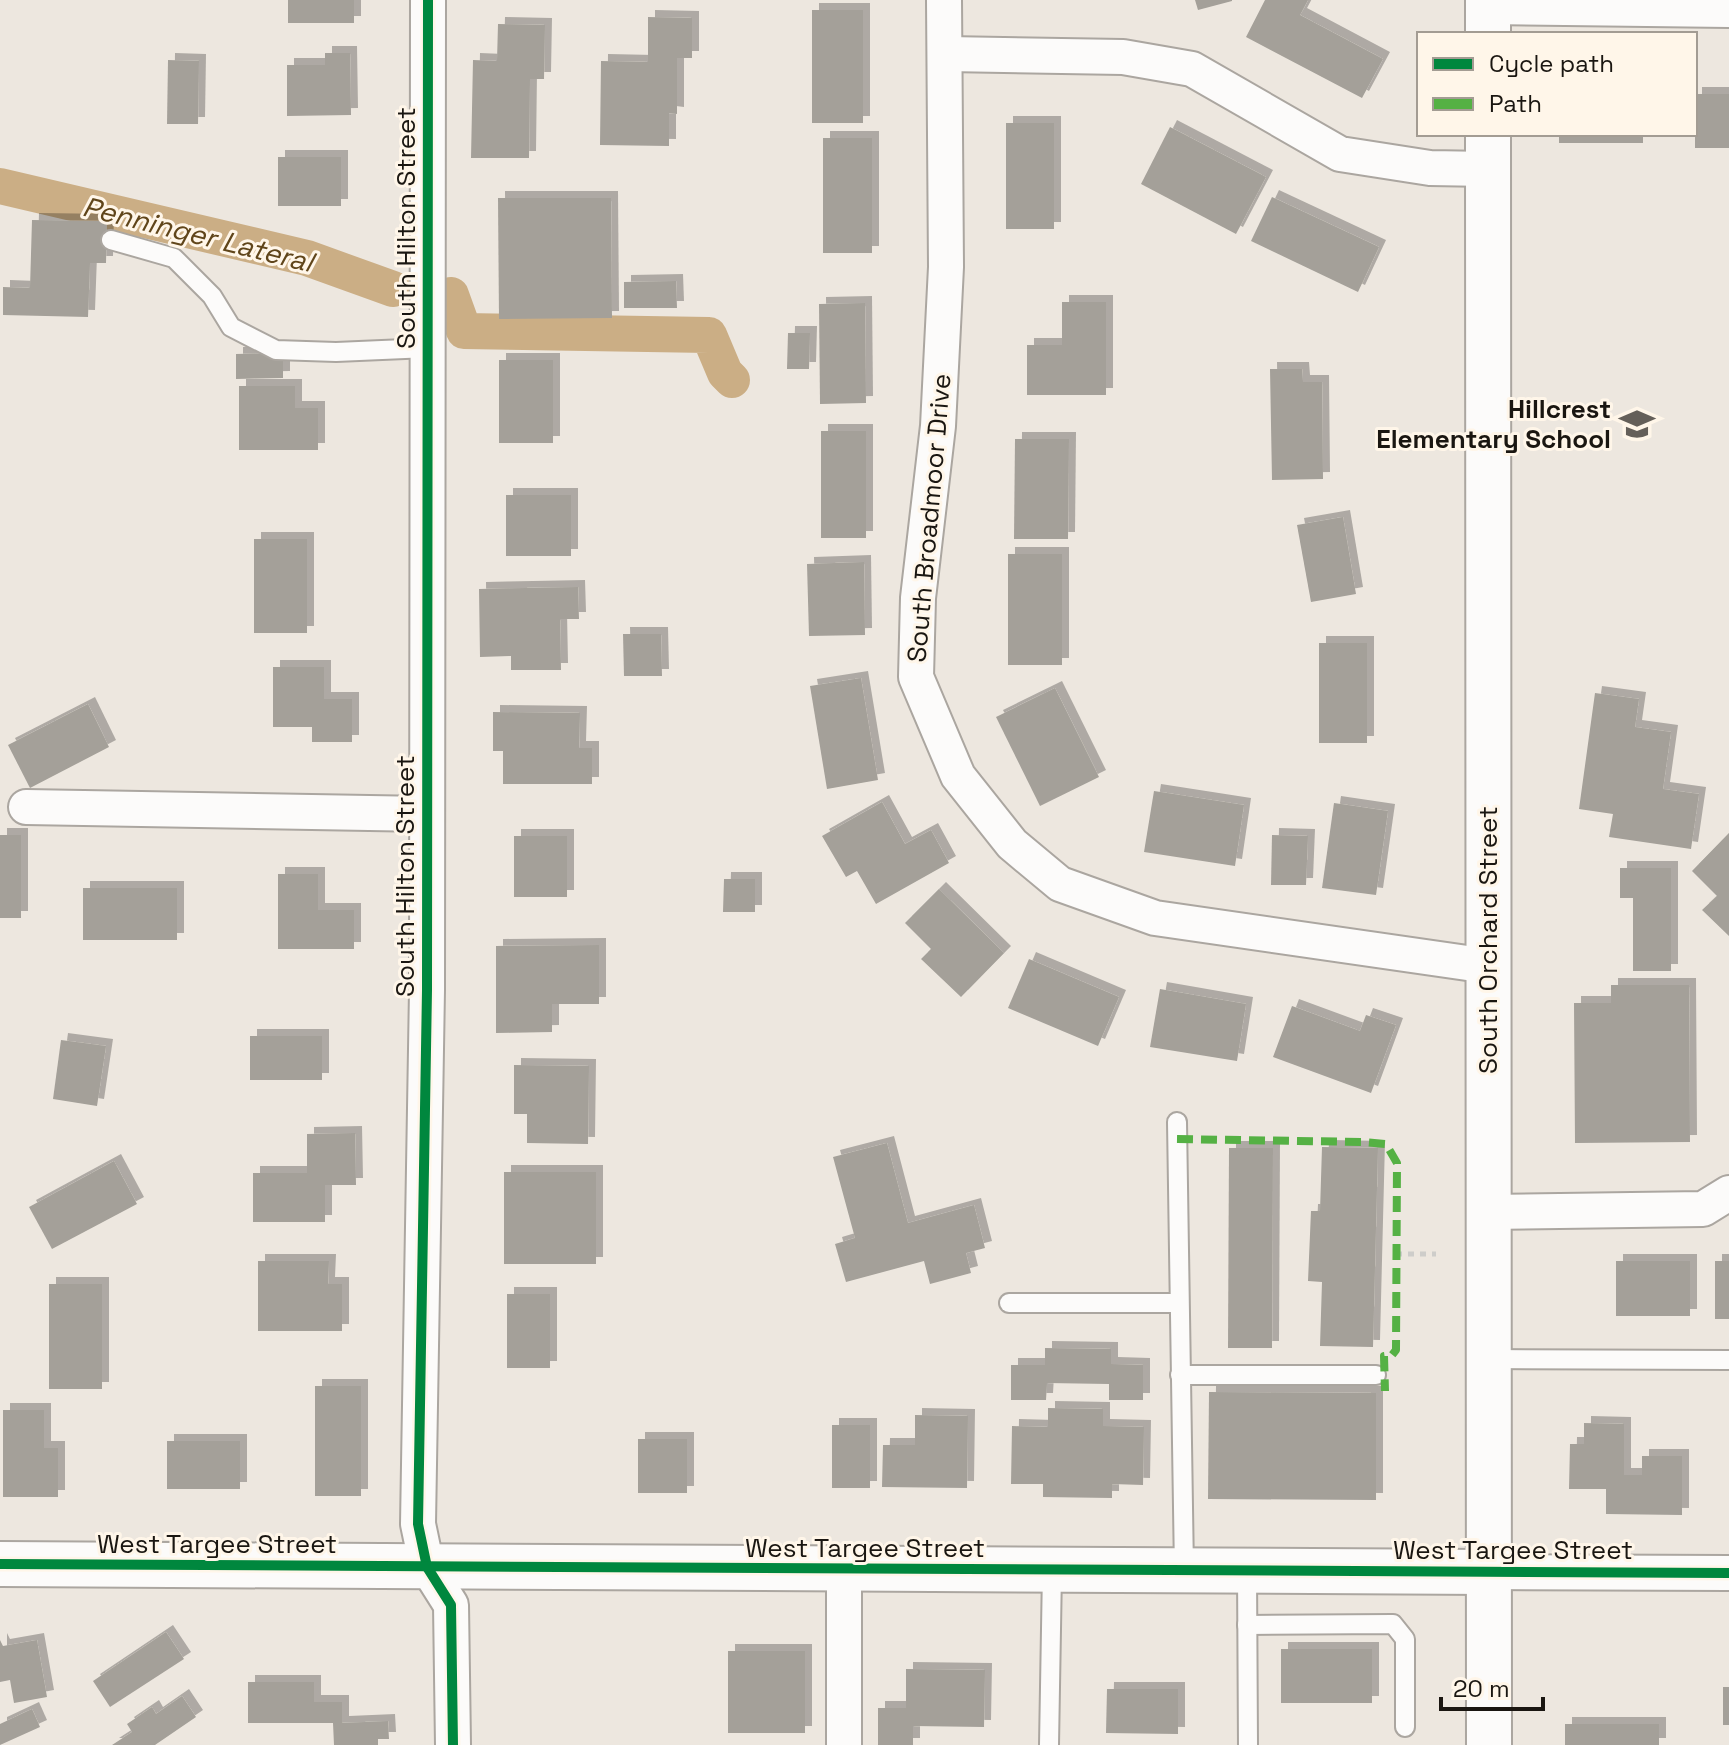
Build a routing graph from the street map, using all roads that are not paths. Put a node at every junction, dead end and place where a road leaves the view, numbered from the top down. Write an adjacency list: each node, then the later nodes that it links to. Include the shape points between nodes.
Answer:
1 (428, 0): 8 (street, South Hilton Street)
2 (944, 0): 5 (street, South Broadmoor Drive)
3 (1729, 10): 4 (street)
4 (1488, 14)
5 (947, 54): 6 (street, via 1123,57 1192,69 1340,154 1430,168); 11 (street, South Broadmoor Drive, via 946,267 916,677 958,776 1012,844 1060,884 1087,894 1155,918)
6 (1488, 152): 11 (main road, South Orchard Street)
7 (111, 240): 8 (lane, via 174,258 212,296 231,327 276,350)
8 (428, 348): 10 (street, South Hilton Street)
9 (26, 807): 10 (street, South Hilton Street)
10 (427, 814): 22 (street, South Hilton Street, via 418,1524)
11 (1488, 966): 14 (main road, South Orchard Street)
12 (1177, 1122): 16 (lane)
13 (1729, 1193): 14 (street, via 1703,1209)
14 (1488, 1212): 17 (main road, South Orchard Street)
15 (1009, 1303): 16 (lane)
16 (1178, 1303): 19 (lane)
17 (1488, 1359): 18 (lane); 27 (main road, South Orchard Street)
18 (1729, 1360)
19 (1180, 1375): 20 (lane); 25 (lane)
20 (1376, 1375)
21 (0, 1564): 22 (main road, West Targee Street)
22 (427, 1567): 23 (main road, West Targee Street); 31 (street, South Hilton Street, via 451,1605)
23 (844, 1570): 24 (main road, West Targee Street); 32 (street)
24 (1052, 1571): 25 (main road, West Targee Street); 33 (lane)
25 (1184, 1571): 26 (main road, West Targee Street)
26 (1247, 1571): 27 (main road, West Targee Street); 29 (lane)
27 (1488, 1572): 28 (street, West Targee Street); 35 (main road, South Orchard Street)
28 (1729, 1573)
29 (1247, 1625): 30 (lane, via 1393,1624 1405,1639); 34 (lane)
30 (1405, 1727)
31 (453, 1745)
32 (844, 1745)
33 (1049, 1745)
34 (1248, 1745)
35 (1489, 1745)

